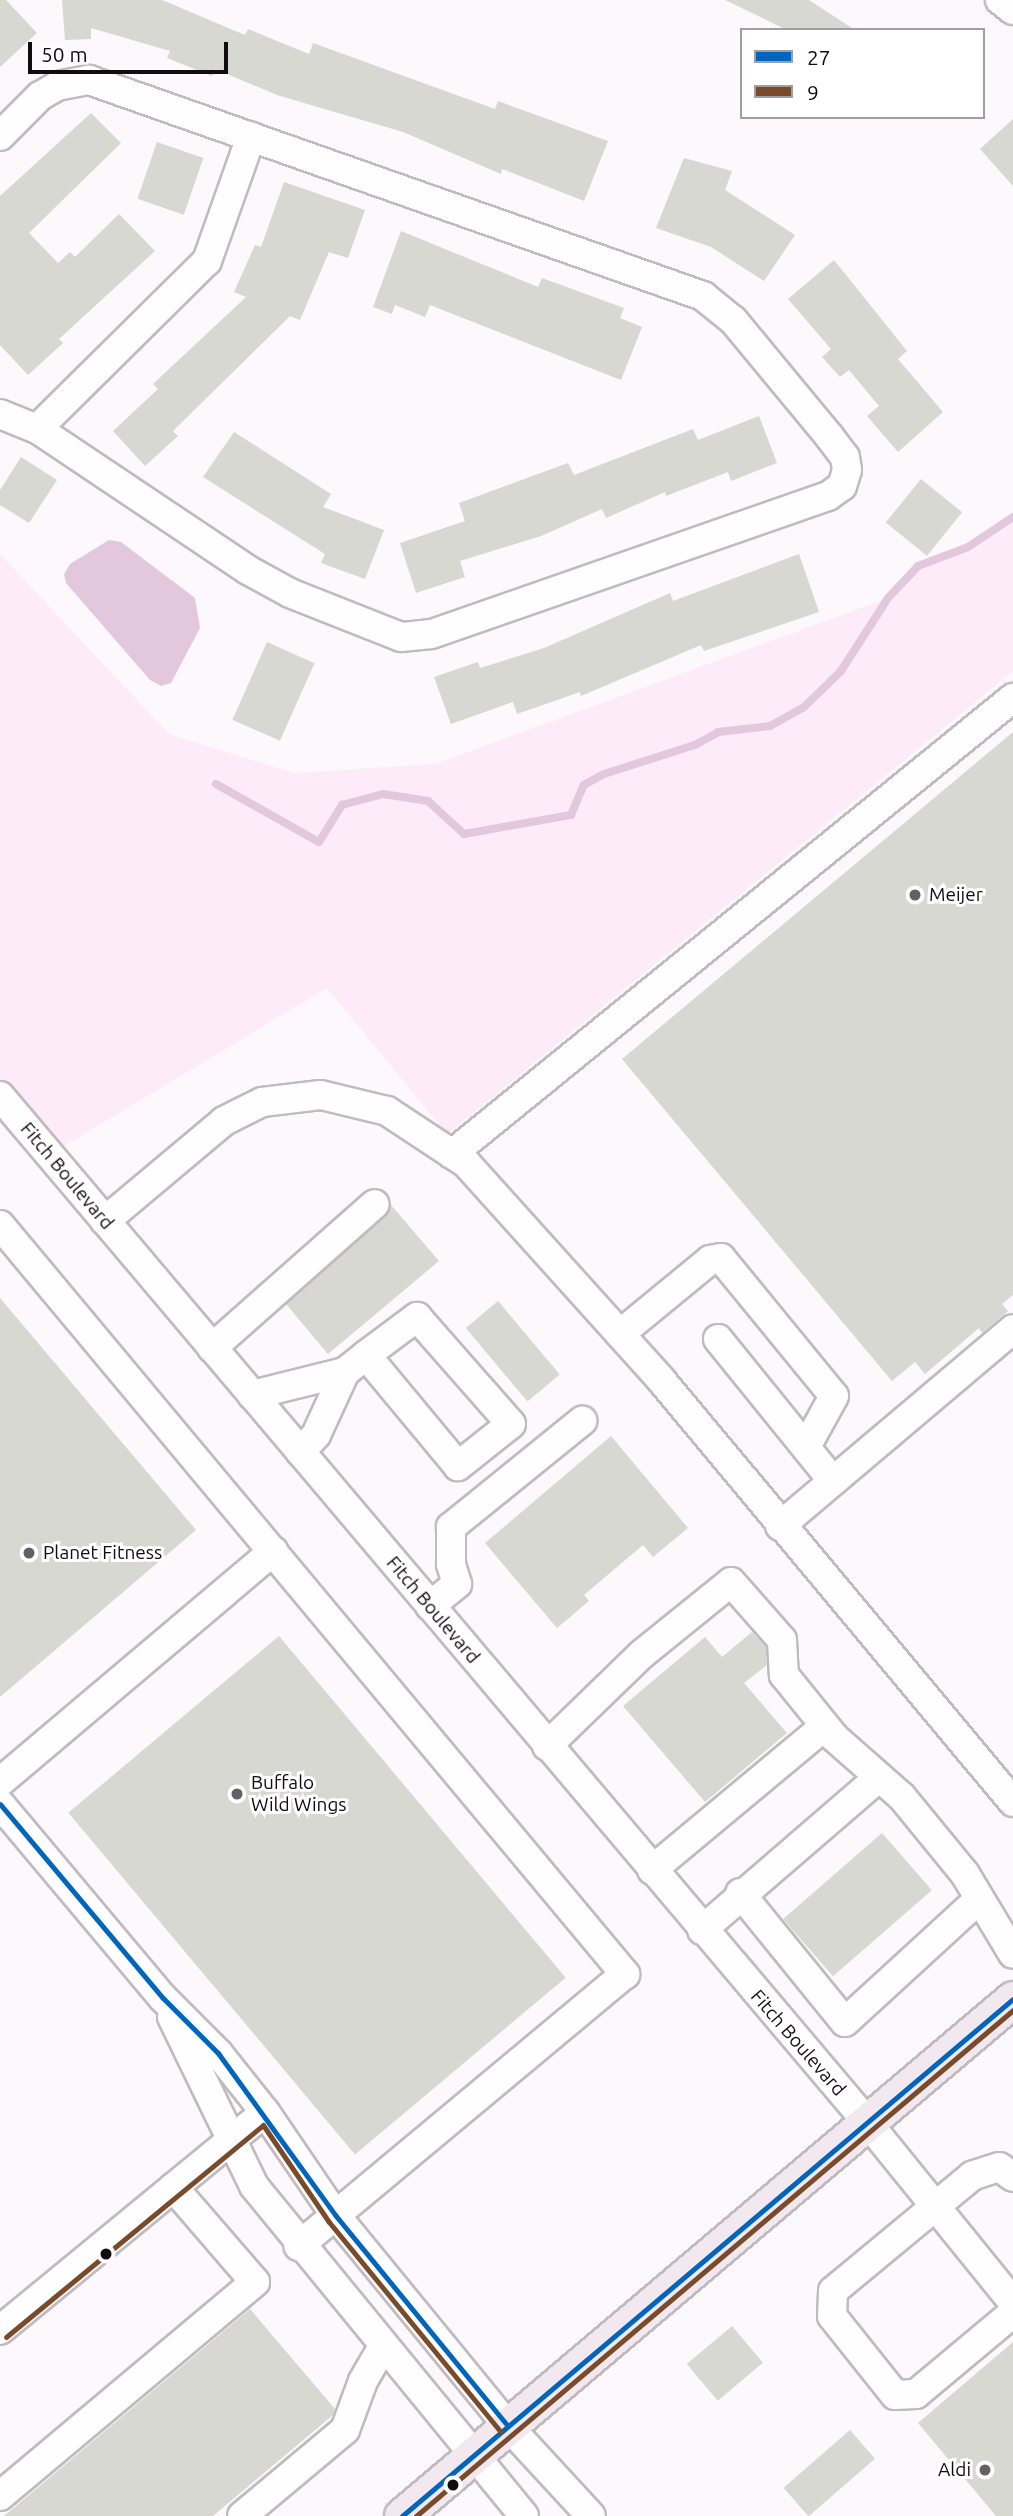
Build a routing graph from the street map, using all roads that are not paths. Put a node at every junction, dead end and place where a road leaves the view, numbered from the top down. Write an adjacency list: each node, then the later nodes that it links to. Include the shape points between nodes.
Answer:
1 (1000, 0): 2 (street)
2 (1013, 10)
3 (0, 136): 4 (street, via 40,96 57,86 89,80)
4 (251, 137): 6 (street, via 207,261); 6 (street, via 703,296 733,320 845,457 842,485 828,496 431,634 401,637 312,603 248,570)
5 (0, 414): 6 (street)
6 (37, 429)
7 (1013, 698): 9 (street)
8 (0, 1096): 11 (street, Fitch Boulevard)
9 (452, 1154): 11 (street, via 387,1111 321,1095 262,1102 224,1121); 14 (street, via 466,1163)
10 (375, 1204): 16 (street)
11 (105, 1221): 16 (street, Fitch Boulevard)
12 (0, 1225): 24 (street)
13 (1013, 1329): 22 (street)
14 (620, 1334): 20 (street, via 710,1260 721,1258 834,1396); 23 (street)
15 (718, 1339): 20 (street)
16 (212, 1348): 18 (street, Fitch Boulevard)
17 (356, 1364): 17 (street, via 417,1317 511,1424 458,1466); 18 (street); 21 (street, via 316,1435)
18 (252, 1395): 21 (street, Fitch Boulevard)
19 (582, 1421): 25 (street, via 451,1527 451,1564 457,1584)
20 (806, 1447): 22 (street)
21 (300, 1452): 25 (street, Fitch Boulevard)
22 (833, 1481): 23 (street)
23 (780, 1526): 30 (street)
24 (273, 1551): 29 (street); 45 (street, via 625,1974)
25 (430, 1606): 27 (street, Fitch Boulevard)
26 (825, 1726): 27 (street, via 784,1675 782,1640 731,1582 642,1654); 28 (street); 32 (street)
27 (547, 1746): 32 (street, Fitch Boulevard)
28 (879, 1777): 33 (street); 34 (street, via 926,1826)
29 (0, 1782)
30 (1010, 1793)
31 (0, 1804): 37 (street)
32 (652, 1870): 35 (street, Fitch Boulevard)
33 (740, 1894): 34 (street, via 845,2022); 35 (street)
34 (979, 1899): 36 (street)
35 (702, 1930): 40 (street, Fitch Boulevard)
36 (1013, 1954)
37 (163, 1998): 39 (street, via 218,2053); 41 (street)
38 (1013, 1999): 40 (main road)
39 (265, 2112): 41 (street); 45 (street)
40 (867, 2122): 44 (street, Fitch Boulevard); 51 (main road)
41 (231, 2140): 43 (street); 46 (street, via 254,2186)
42 (1013, 2177): 44 (street, via 999,2167 972,2176)
43 (173, 2187): 49 (street); 53 (street, via 255,2282)
44 (934, 2205): 47 (street, Fitch Boulevard); 48 (street, via 833,2291 832,2316 895,2395 916,2394)
45 (336, 2216): 46 (street); 51 (street)
46 (299, 2246): 50 (street)
47 (1013, 2302)
48 (1013, 2313)
49 (0, 2330)
50 (383, 2347): 52 (street); 54 (street, via 363,2381 345,2430)
51 (508, 2426): 52 (main road); 57 (street)
52 (473, 2456): 55 (main road); 56 (street)
53 (0, 2496)
54 (242, 2516)
55 (402, 2516)
56 (524, 2516)
57 (591, 2516)

